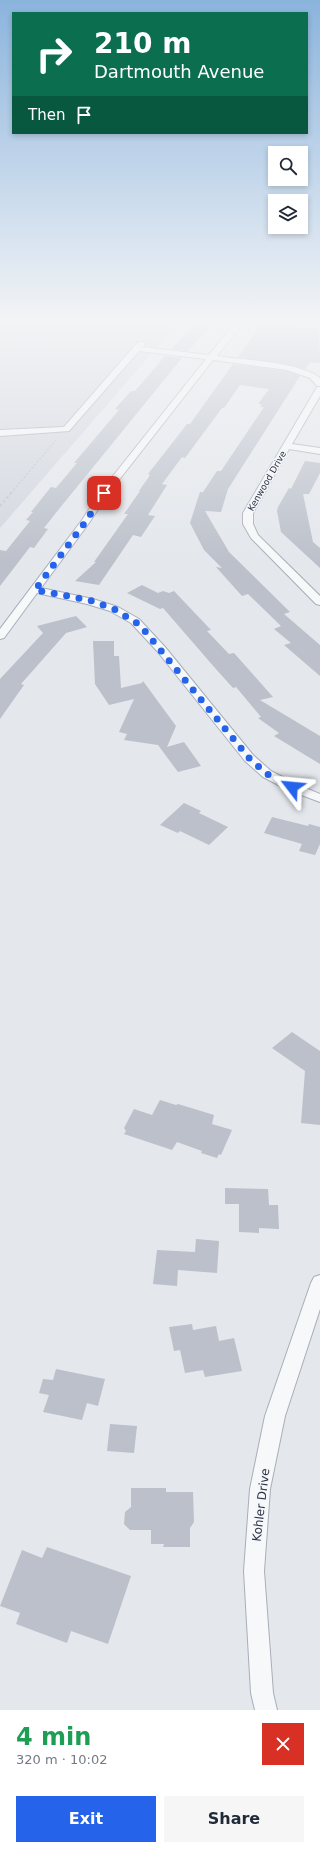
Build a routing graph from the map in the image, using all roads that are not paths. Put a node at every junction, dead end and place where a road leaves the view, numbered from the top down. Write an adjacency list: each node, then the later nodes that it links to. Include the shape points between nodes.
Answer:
1 (89, 403): 4 (street, via 66,429)
2 (175, 403): 7 (street, via 104,493)
3 (312, 403): 5 (street, Kenwood Drive)
4 (0, 433)
5 (287, 446): 6 (street); 8 (street, Kenwood Drive, via 248,513 248,524 254,536)
6 (320, 451)
7 (35, 590): 9 (street); 10 (street, via 89,600 114,609 135,621 161,649 249,758 273,777)
8 (320, 602)
9 (0, 636)
10 (320, 798)
11 (320, 1283): 12 (street, Kohler Drive, via 275,1416 260,1489 254,1571 262,1693)
12 (266, 1710)

